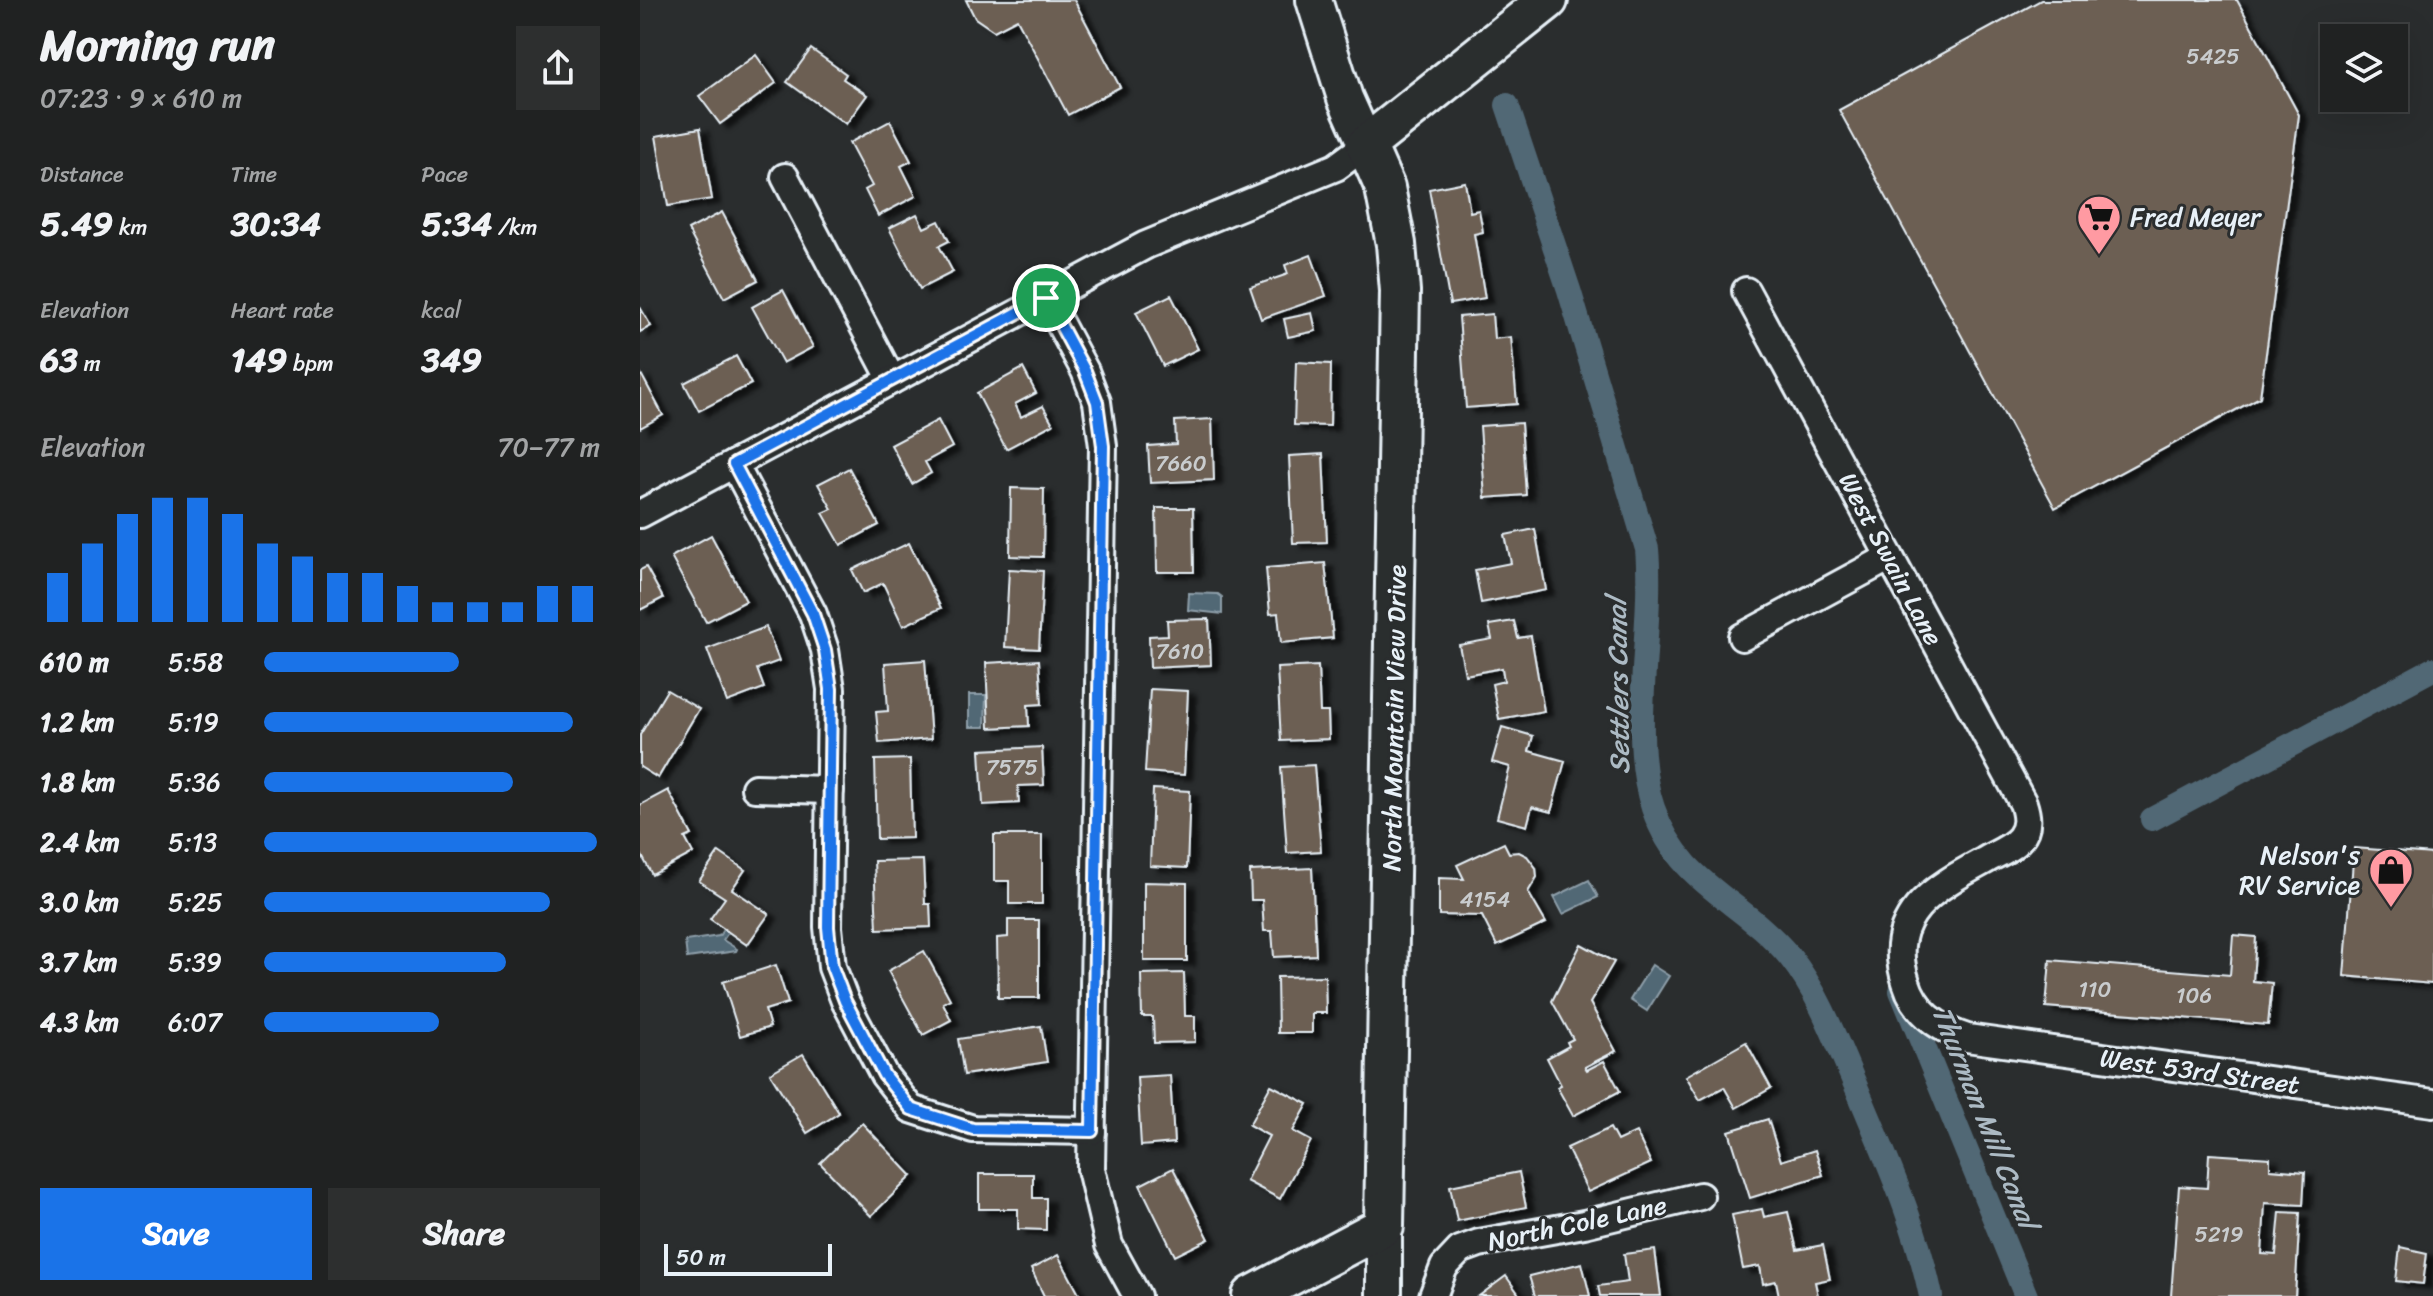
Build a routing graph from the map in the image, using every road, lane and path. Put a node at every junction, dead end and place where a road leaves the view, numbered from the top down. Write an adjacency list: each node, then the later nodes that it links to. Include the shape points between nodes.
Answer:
1 (1314, 0): 3 (street)
2 (1540, 7): 3 (main road)
3 (1366, 145): 6 (street, via 1336,167 1146,245); 18 (main road, North Mountain View Drive, via 1385,188 1400,291)
4 (785, 177): 7 (street)
5 (1746, 291): 10 (street, West Swain Lane)
6 (1046, 298): 7 (street); 16 (street, via 1097,402 1103,446)
7 (892, 380): 8 (street)
8 (734, 464): 9 (street); 13 (street, via 813,614 825,650 831,689)
9 (640, 514)
10 (1890, 557): 11 (street); 14 (street, West Swain Lane, via 2023,803)
11 (1742, 637)
12 (755, 788): 13 (street)
13 (830, 790): 16 (street, via 832,967 884,1075 911,1109 973,1129)
14 (2025, 829): 15 (street, West 53rd Street, via 2011,846 1927,895 1905,927 1901,966 1916,1004 1933,1022 1967,1038)
15 (2433, 1103)
16 (1092, 1131): 19 (street, via 1091,1169 1109,1245)
17 (1700, 1196): 22 (street, North Cole Lane, via 1460,1250 1444,1267)
18 (1384, 1226): 20 (main road); 21 (street, North Mountain View Drive)
19 (1137, 1296)
20 (1252, 1296)
21 (1384, 1296)
22 (1433, 1296)

